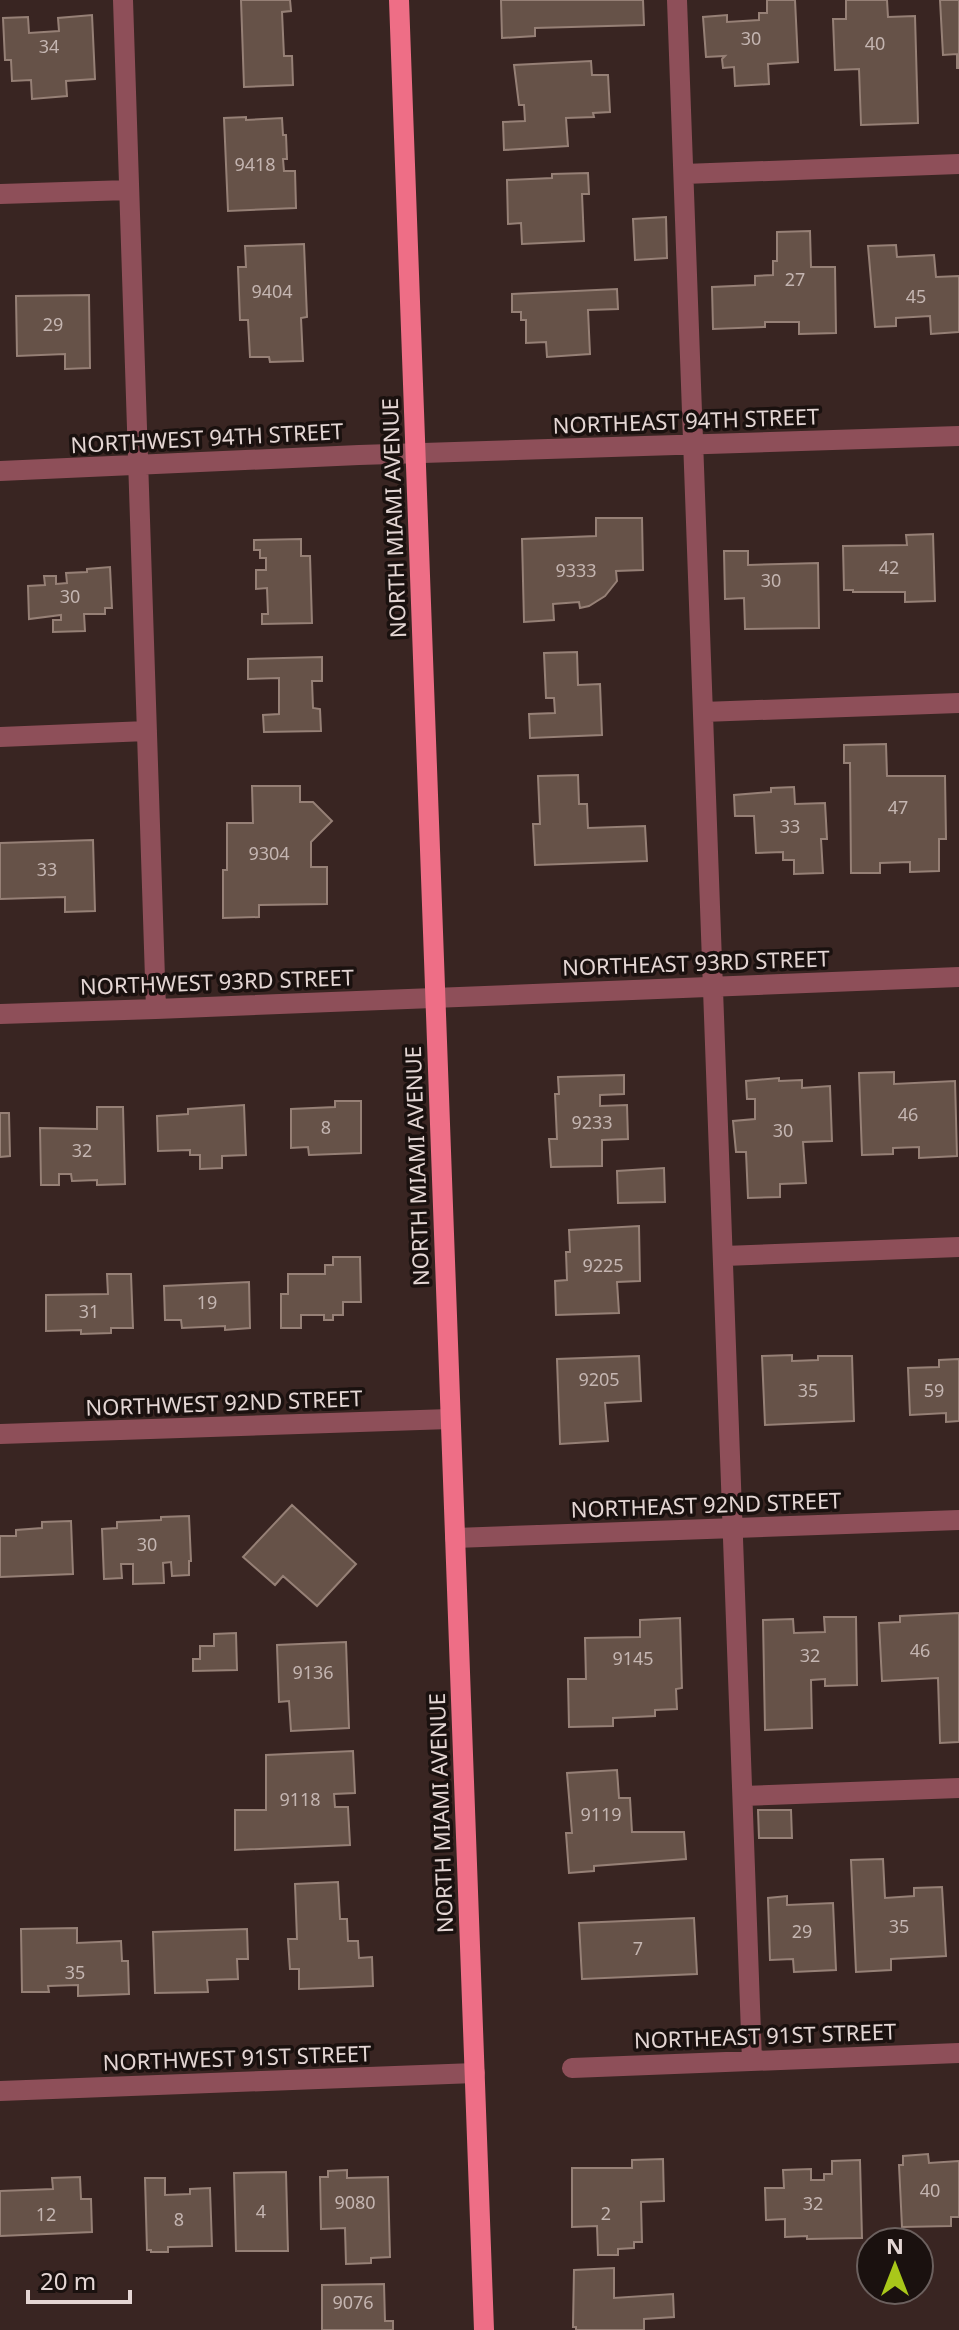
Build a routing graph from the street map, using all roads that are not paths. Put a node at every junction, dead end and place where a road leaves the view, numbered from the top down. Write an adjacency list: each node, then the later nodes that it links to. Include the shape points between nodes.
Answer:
1 (123, 0): 6 (street)
2 (399, 0): 10 (main road, NORTH MIAMI AVENUE)
3 (677, 0): 5 (street)
4 (959, 164): 5 (street)
5 (684, 174): 9 (street)
6 (129, 190): 7 (street); 11 (street)
7 (0, 194)
8 (959, 436): 9 (street, NORTHEAST 94TH STREET)
9 (694, 445): 10 (street, NORTHEAST 94TH STREET); 14 (street)
10 (415, 455): 11 (street, NORTHWEST 94TH STREET); 19 (main road, NORTH MIAMI AVENUE)
11 (138, 467): 12 (street, NORTHWEST 94TH STREET); 15 (street)
12 (0, 471)
13 (959, 703): 14 (street)
14 (703, 712): 18 (street)
15 (147, 731): 16 (street); 20 (street)
16 (0, 737)
17 (959, 977): 18 (street, NORTHEAST 93RD STREET)
18 (714, 986): 19 (street, NORTHEAST 93RD STREET); 23 (street)
19 (435, 997): 20 (street, NORTHWEST 93RD STREET); 24 (main road, NORTH MIAMI AVENUE)
20 (156, 1009): 21 (street, NORTHWEST 93RD STREET)
21 (0, 1014)
22 (959, 1247): 23 (street)
23 (724, 1256): 27 (street)
24 (450, 1419): 25 (street, NORTHWEST 92ND STREET); 28 (main road, NORTH MIAMI AVENUE)
25 (0, 1434)
26 (959, 1520): 27 (street, NORTHEAST 92ND STREET)
27 (733, 1528): 28 (street, NORTHEAST 92ND STREET); 30 (street)
28 (455, 1538): 34 (main road, NORTH MIAMI AVENUE)
29 (959, 1788): 30 (street)
30 (743, 1796): 32 (street)
31 (959, 2053): 32 (street, NORTHEAST 91ST STREET)
32 (752, 2061): 33 (street, NORTHEAST 91ST STREET)
33 (572, 2068)
34 (475, 2073): 35 (street, NORTHWEST 91ST STREET); 36 (main road, NORTH MIAMI AVENUE)
35 (0, 2091)
36 (484, 2330)

